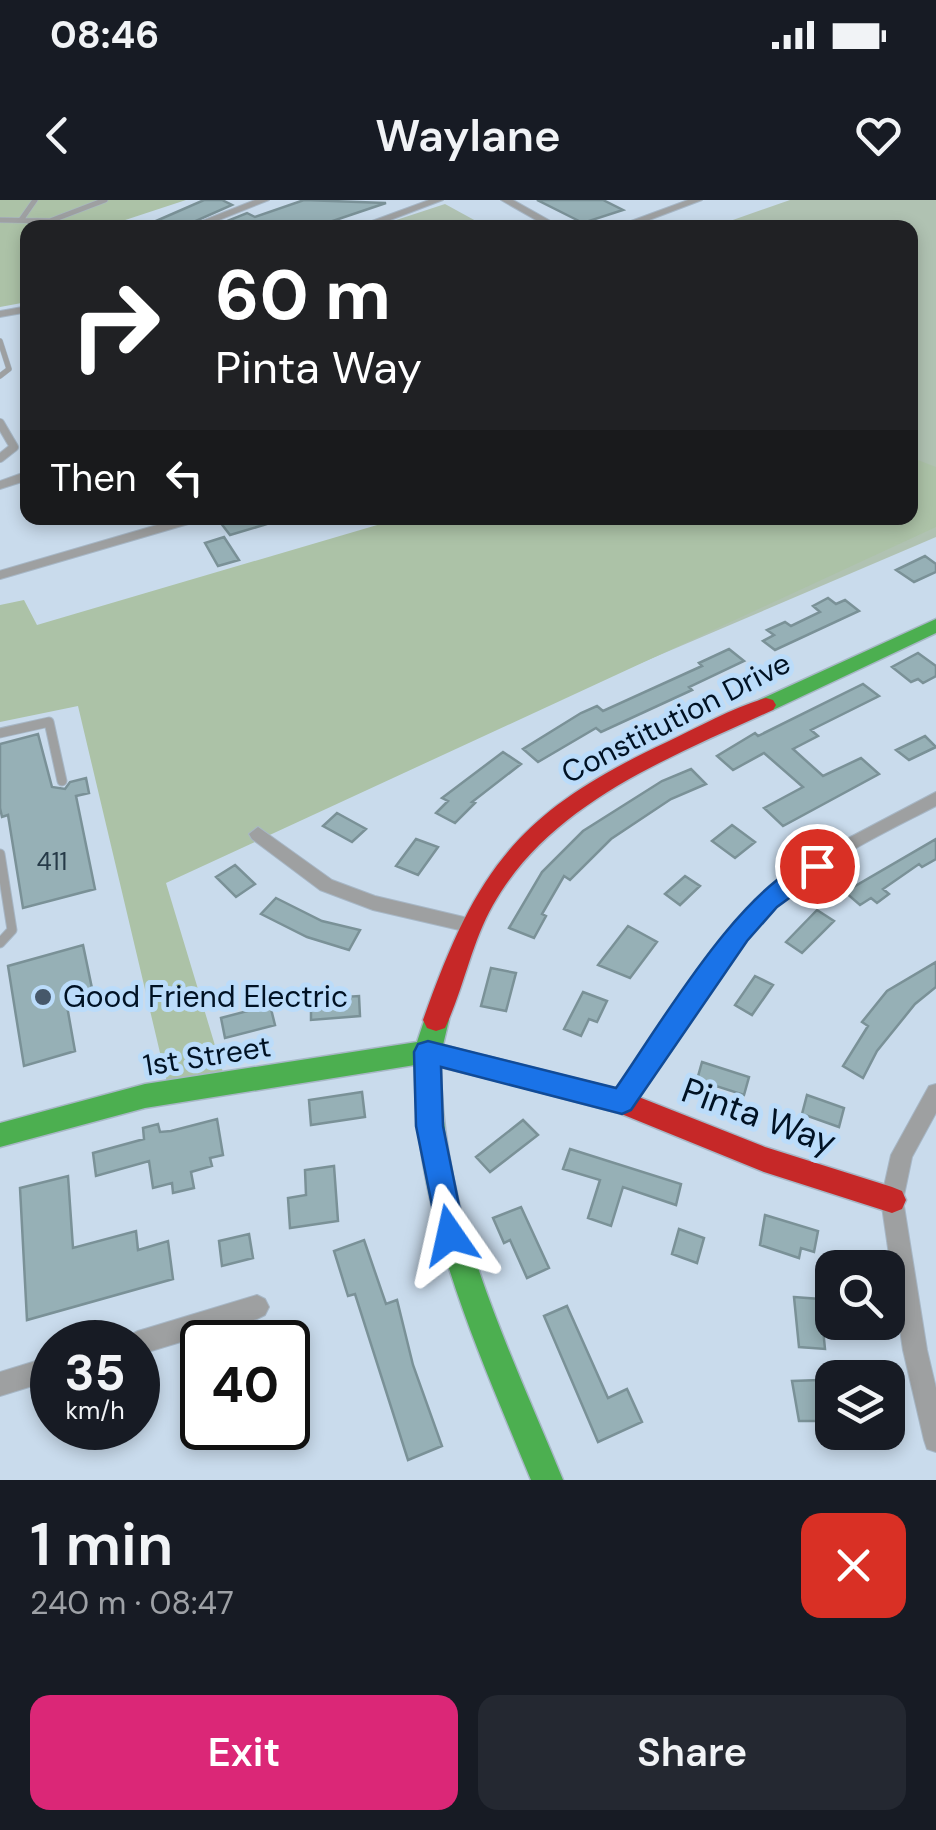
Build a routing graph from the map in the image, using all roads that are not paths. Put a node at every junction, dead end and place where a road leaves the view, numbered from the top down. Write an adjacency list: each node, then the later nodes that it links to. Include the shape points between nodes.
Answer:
1 (35, 200): 10 (lane)
2 (105, 200): 10 (lane, via 60,218)
3 (264, 200): 11 (street)
4 (438, 200): 12 (street)
5 (506, 200): 13 (street)
6 (646, 200): 8 (street)
7 (697, 200): 8 (street)
8 (668, 210): 14 (street)
9 (0, 220): 10 (lane)
10 (21, 220)
11 (210, 220)
12 (383, 220)
13 (543, 220)
14 (640, 220)
15 (0, 341): 16 (lane, via 9,369)
16 (0, 376)
17 (1, 423): 18 (lane, via 14,446)
18 (0, 458)
19 (171, 525): 20 (lane)
20 (0, 575)
21 (935, 627): 27 (street, Constitution Drive, via 610,778 522,845)
22 (0, 734): 23 (lane, via 49,722)
23 (62, 780)
24 (936, 798): 31 (street, via 840,849 769,900)
25 (258, 834): 27 (street, via 326,884 373,903)
26 (0, 854): 28 (lane, via 12,930)
27 (468, 925): 29 (street, Constitution Drive)
28 (0, 944)
29 (428, 1052): 31 (street, Pinta Way); 32 (street, 1st Street, via 145,1096); 39 (street, Constitution Drive, via 429,1126 450,1235)
30 (936, 1093): 33 (street, via 902,1155)
31 (622, 1102): 33 (street, Pinta Way, via 764,1160)
32 (0, 1134)
33 (892, 1200): 38 (street)
34 (257, 1307): 35 (street)
35 (160, 1336)
36 (30, 1375): 37 (street)
37 (0, 1384)
38 (936, 1440)
39 (547, 1480)

